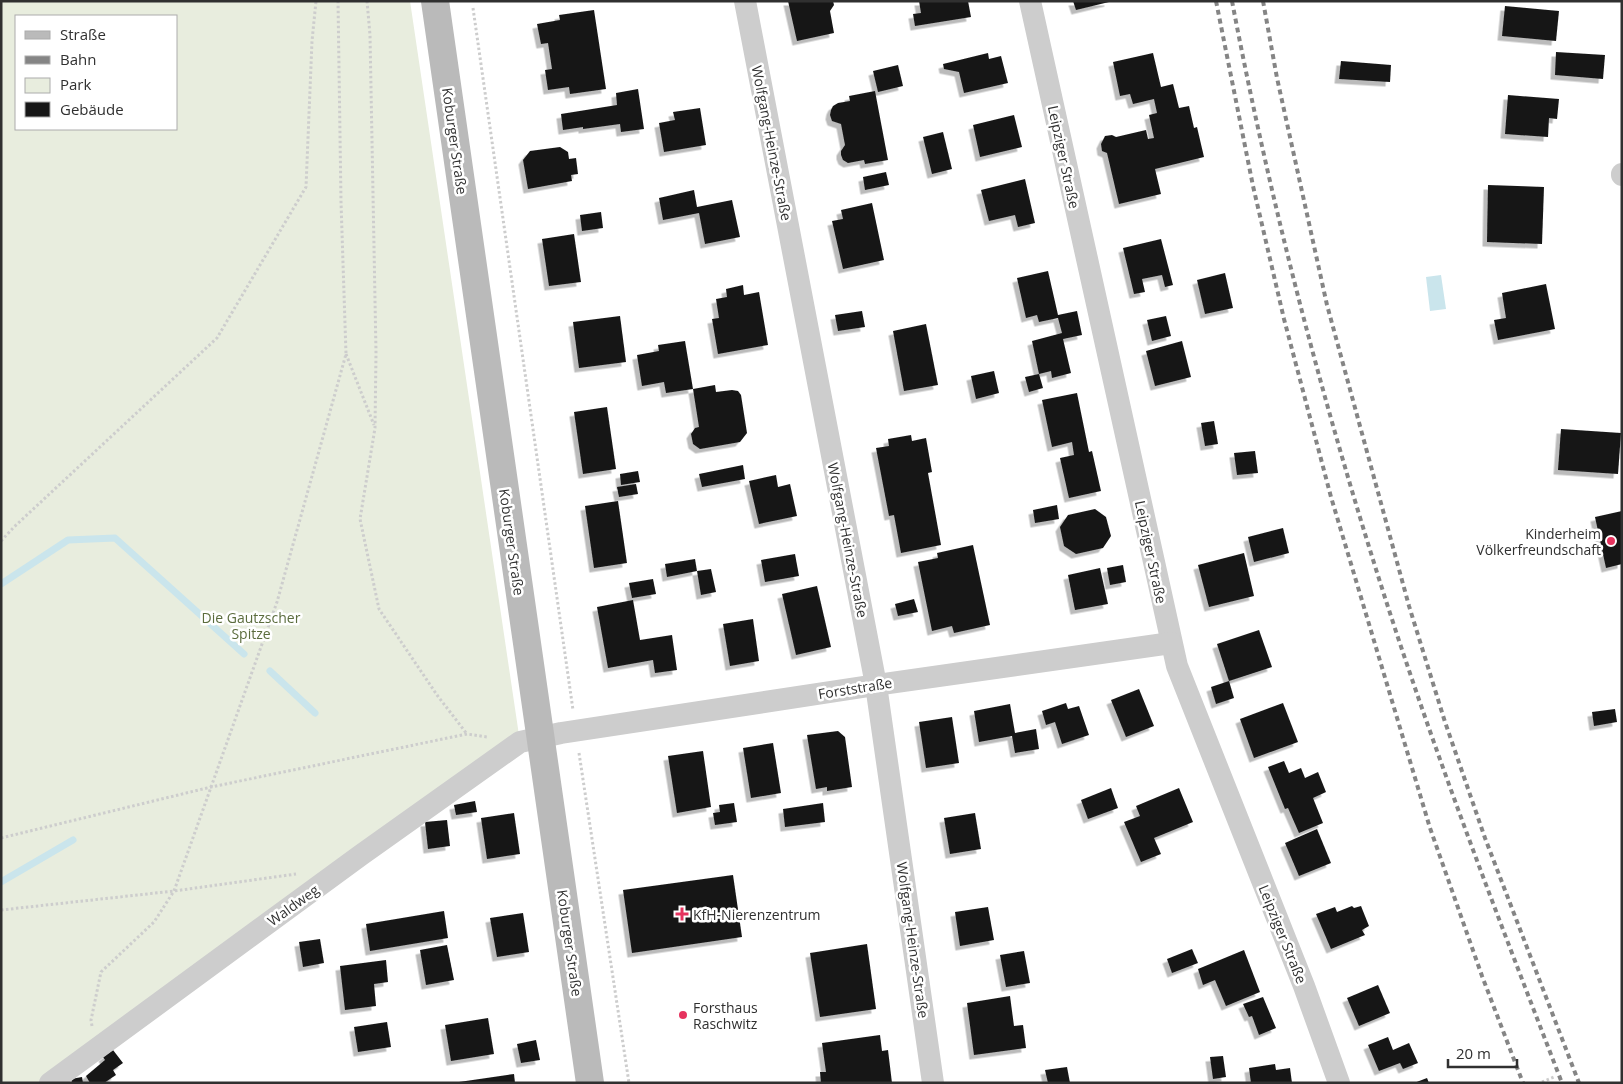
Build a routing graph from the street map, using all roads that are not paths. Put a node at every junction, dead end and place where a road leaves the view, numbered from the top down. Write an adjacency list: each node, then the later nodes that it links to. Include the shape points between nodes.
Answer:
1 (435, 1): 6 (main road, Koburger Straße)
2 (745, 1): 5 (street, Wolfgang-Heinze-Straße)
3 (1030, 1): 4 (street, Leipziger Straße)
4 (1171, 643): 5 (street, Forststraße); 10 (street, Leipziger Straße, via 1176,666 1304,986)
5 (876, 685): 6 (street, Forststraße); 9 (street, Wolfgang-Heinze-Straße)
6 (540, 738): 7 (street, Waldweg, via 520,742); 8 (main road, Koburger Straße)
7 (50, 1083)
8 (590, 1083)
9 (933, 1083)
10 (1339, 1083)

